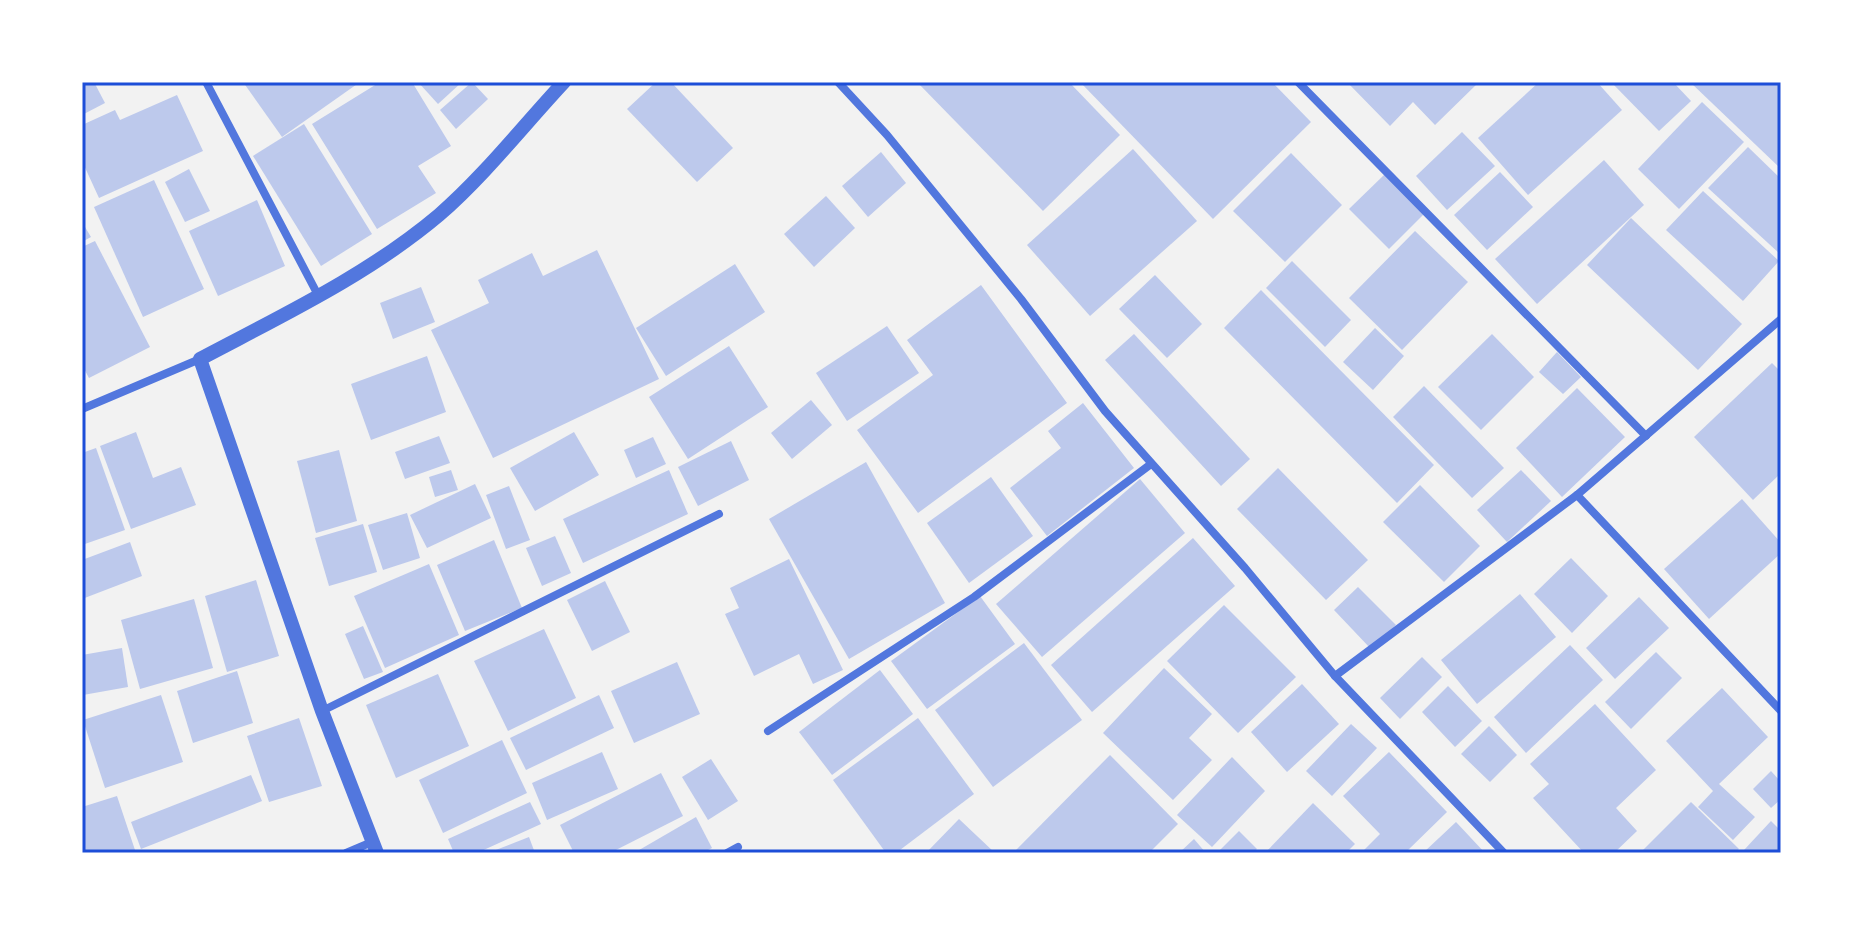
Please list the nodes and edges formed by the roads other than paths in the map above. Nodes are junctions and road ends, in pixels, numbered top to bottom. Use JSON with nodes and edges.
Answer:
{"nodes":[{"id":1,"x":206,"y":82,"type":"edge"},
{"id":2,"x":564,"y":82,"type":"edge"},
{"id":3,"x":838,"y":82,"type":"edge"},
{"id":4,"x":1298,"y":82,"type":"edge"},
{"id":5,"x":319,"y":297,"type":"junction"},
{"id":6,"x":1781,"y":319,"type":"edge"},
{"id":7,"x":200,"y":359,"type":"junction"},
{"id":8,"x":82,"y":409,"type":"edge"},
{"id":9,"x":1646,"y":436,"type":"junction"},
{"id":10,"x":1151,"y":464,"type":"junction"},
{"id":11,"x":1577,"y":495,"type":"junction"},
{"id":12,"x":719,"y":514,"type":"dead end"},
{"id":13,"x":1335,"y":676,"type":"junction"},
{"id":14,"x":322,"y":711,"type":"junction"},
{"id":15,"x":1781,"y":711,"type":"edge"},
{"id":16,"x":768,"y":731,"type":"dead end"},
{"id":17,"x":738,"y":847,"type":"dead end"},
{"id":18,"x":374,"y":848,"type":"edge"},
{"id":19,"x":346,"y":853,"type":"edge"},
{"id":20,"x":727,"y":853,"type":"edge"},
{"id":21,"x":1504,"y":853,"type":"edge"}],
"edges":[{"from":1,"to":5,"type":"street"},
{"from":2,"to":5,"type":"street"},
{"from":3,"to":10,"type":"street"},
{"from":4,"to":9,"type":"street"},
{"from":5,"to":7,"type":"street"},
{"from":6,"to":9,"type":"street"},
{"from":7,"to":8,"type":"street"},
{"from":7,"to":14,"type":"street"},
{"from":9,"to":11,"type":"street"},
{"from":10,"to":13,"type":"street"},
{"from":10,"to":16,"type":"street"},
{"from":11,"to":13,"type":"street"},
{"from":11,"to":15,"type":"street"},
{"from":12,"to":14,"type":"street"},
{"from":13,"to":21,"type":"street"},
{"from":14,"to":18,"type":"street"},
{"from":17,"to":20,"type":"street"},
{"from":18,"to":19,"type":"street"}]}
